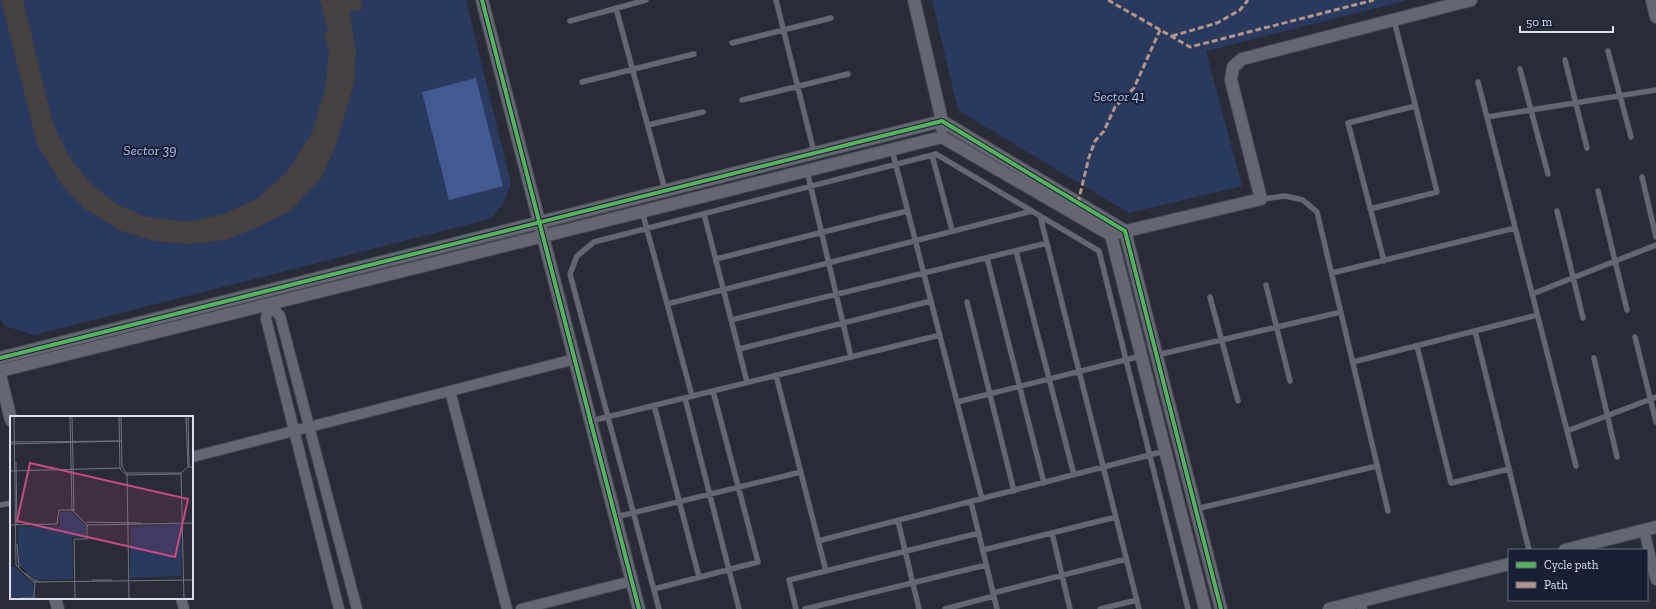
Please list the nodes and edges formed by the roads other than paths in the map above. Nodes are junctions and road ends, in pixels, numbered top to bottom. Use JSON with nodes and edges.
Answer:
{"nodes":[{"id":1,"x":482,"y":0,"type":"edge"},
{"id":2,"x":646,"y":0,"type":"edge"},
{"id":3,"x":776,"y":0,"type":"edge"},
{"id":4,"x":914,"y":0,"type":"edge"},
{"id":5,"x":1472,"y":0,"type":"edge"},
{"id":6,"x":1652,"y":0,"type":"edge"},
{"id":7,"x":616,"y":8,"type":"junction"},
{"id":8,"x":1656,"y":17,"type":"edge"},
{"id":9,"x":831,"y":18,"type":"dead end"},
{"id":10,"x":1394,"y":20,"type":"junction"},
{"id":11,"x":570,"y":21,"type":"dead end"},
{"id":12,"x":784,"y":30,"type":"junction"},
{"id":13,"x":732,"y":43,"type":"dead end"},
{"id":14,"x":1608,"y":51,"type":"dead end"},
{"id":15,"x":694,"y":54,"type":"dead end"},
{"id":16,"x":1565,"y":60,"type":"dead end"},
{"id":17,"x":1520,"y":69,"type":"dead end"},
{"id":18,"x":633,"y":70,"type":"junction"},
{"id":19,"x":848,"y":74,"type":"dead end"},
{"id":20,"x":582,"y":82,"type":"dead end"},
{"id":21,"x":1478,"y":82,"type":"dead end"},
{"id":22,"x":798,"y":86,"type":"junction"},
{"id":23,"x":1656,"y":90,"type":"edge"},
{"id":24,"x":1620,"y":96,"type":"junction"},
{"id":25,"x":742,"y":100,"type":"dead end"},
{"id":26,"x":1576,"y":103,"type":"junction"},
{"id":27,"x":1415,"y":106,"type":"junction"},
{"id":28,"x":1531,"y":110,"type":"junction"},
{"id":29,"x":703,"y":112,"type":"dead end"},
{"id":30,"x":1487,"y":118,"type":"junction"},
{"id":31,"x":942,"y":121,"type":"junction"},
{"id":32,"x":648,"y":125,"type":"junction"},
{"id":33,"x":942,"y":137,"type":"junction"},
{"id":34,"x":1631,"y":137,"type":"dead end"},
{"id":35,"x":1587,"y":148,"type":"dead end"},
{"id":36,"x":892,"y":150,"type":"junction"},
{"id":37,"x":815,"y":153,"type":"junction"},
{"id":38,"x":932,"y":155,"type":"junction"},
{"id":39,"x":895,"y":164,"type":"junction"},
{"id":40,"x":807,"y":170,"type":"junction"},
{"id":41,"x":1548,"y":174,"type":"dead end"},
{"id":42,"x":1642,"y":177,"type":"dead end"},
{"id":43,"x":810,"y":186,"type":"junction"},
{"id":44,"x":665,"y":190,"type":"junction"},
{"id":45,"x":1598,"y":191,"type":"dead end"},
{"id":46,"x":1261,"y":199,"type":"junction"},
{"id":47,"x":1370,"y":209,"type":"junction"},
{"id":48,"x":1557,"y":210,"type":"dead end"},
{"id":49,"x":642,"y":211,"type":"junction"},
{"id":50,"x":907,"y":211,"type":"junction"},
{"id":51,"x":1032,"y":211,"type":"junction"},
{"id":52,"x":704,"y":214,"type":"junction"},
{"id":53,"x":1040,"y":216,"type":"junction"},
{"id":54,"x":539,"y":221,"type":"junction"},
{"id":55,"x":647,"y":228,"type":"junction"},
{"id":56,"x":1515,"y":228,"type":"junction"},
{"id":57,"x":952,"y":230,"type":"junction"},
{"id":58,"x":1125,"y":231,"type":"junction"},
{"id":59,"x":822,"y":232,"type":"junction"},
{"id":60,"x":543,"y":235,"type":"junction"},
{"id":61,"x":1111,"y":235,"type":"junction"},
{"id":62,"x":1656,"y":237,"type":"edge"},
{"id":63,"x":915,"y":240,"type":"junction"},
{"id":64,"x":1047,"y":243,"type":"junction"},
{"id":65,"x":1656,"y":245,"type":"edge"},
{"id":66,"x":1016,"y":251,"type":"junction"},
{"id":67,"x":987,"y":258,"type":"junction"},
{"id":68,"x":716,"y":259,"type":"junction"},
{"id":69,"x":1384,"y":260,"type":"junction"},
{"id":70,"x":1615,"y":261,"type":"junction"},
{"id":71,"x":828,"y":262,"type":"junction"},
{"id":72,"x":924,"y":273,"type":"junction"},
{"id":73,"x":1332,"y":273,"type":"junction"},
{"id":74,"x":1573,"y":278,"type":"junction"},
{"id":75,"x":1266,"y":284,"type":"dead end"},
{"id":76,"x":723,"y":289,"type":"junction"},
{"id":77,"x":836,"y":294,"type":"junction"},
{"id":78,"x":1532,"y":294,"type":"junction"},
{"id":79,"x":1210,"y":297,"type":"dead end"},
{"id":80,"x":931,"y":301,"type":"junction"},
{"id":81,"x":967,"y":302,"type":"dead end"},
{"id":82,"x":269,"y":304,"type":"junction"},
{"id":83,"x":667,"y":304,"type":"junction"},
{"id":84,"x":1627,"y":310,"type":"dead end"},
{"id":85,"x":1341,"y":312,"type":"junction"},
{"id":86,"x":1537,"y":315,"type":"junction"},
{"id":87,"x":1583,"y":318,"type":"dead end"},
{"id":88,"x":731,"y":320,"type":"junction"},
{"id":89,"x":843,"y":323,"type":"junction"},
{"id":90,"x":1277,"y":327,"type":"junction"},
{"id":91,"x":1475,"y":331,"type":"junction"},
{"id":92,"x":940,"y":335,"type":"junction"},
{"id":93,"x":1635,"y":337,"type":"dead end"},
{"id":94,"x":1222,"y":340,"type":"junction"},
{"id":95,"x":1417,"y":346,"type":"junction"},
{"id":96,"x":739,"y":349,"type":"junction"},
{"id":97,"x":1157,"y":355,"type":"junction"},
{"id":98,"x":1142,"y":356,"type":"junction"},
{"id":99,"x":851,"y":357,"type":"junction"},
{"id":100,"x":0,"y":358,"type":"edge"},
{"id":101,"x":1594,"y":358,"type":"dead end"},
{"id":102,"x":575,"y":359,"type":"junction"},
{"id":103,"x":1126,"y":360,"type":"junction"},
{"id":104,"x":1353,"y":362,"type":"junction"},
{"id":105,"x":0,"y":371,"type":"edge"},
{"id":106,"x":1079,"y":372,"type":"junction"},
{"id":107,"x":0,"y":375,"type":"edge"},
{"id":108,"x":776,"y":375,"type":"junction"},
{"id":109,"x":1049,"y":379,"type":"junction"},
{"id":110,"x":1290,"y":380,"type":"dead end"},
{"id":111,"x":747,"y":382,"type":"junction"},
{"id":112,"x":1020,"y":386,"type":"junction"},
{"id":113,"x":713,"y":390,"type":"junction"},
{"id":114,"x":450,"y":391,"type":"junction"},
{"id":115,"x":990,"y":394,"type":"junction"},
{"id":116,"x":692,"y":396,"type":"junction"},
{"id":117,"x":685,"y":398,"type":"junction"},
{"id":118,"x":1653,"y":398,"type":"edge"},
{"id":119,"x":1238,"y":401,"type":"dead end"},
{"id":120,"x":957,"y":402,"type":"junction"},
{"id":121,"x":654,"y":405,"type":"junction"},
{"id":122,"x":10,"y":416,"type":"edge"},
{"id":123,"x":608,"y":416,"type":"junction"},
{"id":124,"x":1607,"y":416,"type":"junction"},
{"id":125,"x":591,"y":421,"type":"junction"},
{"id":126,"x":1656,"y":422,"type":"edge"},
{"id":127,"x":309,"y":427,"type":"junction"},
{"id":128,"x":294,"y":431,"type":"junction"},
{"id":129,"x":1567,"y":431,"type":"junction"},
{"id":130,"x":1165,"y":451,"type":"junction"},
{"id":131,"x":1150,"y":455,"type":"junction"},
{"id":132,"x":193,"y":457,"type":"edge"},
{"id":133,"x":1617,"y":457,"type":"dead end"},
{"id":134,"x":1377,"y":466,"type":"junction"},
{"id":135,"x":1576,"y":466,"type":"dead end"},
{"id":136,"x":1103,"y":467,"type":"junction"},
{"id":137,"x":1509,"y":469,"type":"junction"},
{"id":138,"x":800,"y":472,"type":"junction"},
{"id":139,"x":1074,"y":475,"type":"junction"},
{"id":140,"x":1044,"y":483,"type":"junction"},
{"id":141,"x":738,"y":487,"type":"junction"},
{"id":142,"x":1014,"y":490,"type":"junction"},
{"id":143,"x":710,"y":494,"type":"junction"},
{"id":144,"x":982,"y":499,"type":"junction"},
{"id":145,"x":680,"y":502,"type":"junction"},
{"id":146,"x":971,"y":502,"type":"junction"},
{"id":147,"x":10,"y":503,"type":"edge"},
{"id":148,"x":0,"y":505,"type":"edge"},
{"id":149,"x":1196,"y":509,"type":"junction"},
{"id":150,"x":1388,"y":511,"type":"dead end"},
{"id":151,"x":634,"y":513,"type":"junction"},
{"id":152,"x":616,"y":517,"type":"junction"},
{"id":153,"x":1116,"y":517,"type":"junction"},
{"id":154,"x":898,"y":521,"type":"junction"},
{"id":155,"x":1656,"y":527,"type":"edge"},
{"id":156,"x":1644,"y":530,"type":"junction"},
{"id":157,"x":979,"y":533,"type":"junction"},
{"id":158,"x":1052,"y":533,"type":"junction"},
{"id":159,"x":818,"y":541,"type":"junction"},
{"id":160,"x":1529,"y":549,"type":"edge"},
{"id":161,"x":1569,"y":549,"type":"edge"},
{"id":162,"x":983,"y":550,"type":"junction"},
{"id":163,"x":905,"y":551,"type":"junction"},
{"id":164,"x":1126,"y":560,"type":"junction"},
{"id":165,"x":1508,"y":564,"type":"edge"},
{"id":166,"x":986,"y":565,"type":"junction"},
{"id":167,"x":728,"y":569,"type":"junction"},
{"id":168,"x":826,"y":571,"type":"junction"},
{"id":169,"x":1062,"y":575,"type":"junction"},
{"id":170,"x":699,"y":577,"type":"junction"},
{"id":171,"x":1656,"y":580,"type":"edge"},
{"id":172,"x":632,"y":581,"type":"junction"},
{"id":173,"x":913,"y":582,"type":"junction"},
{"id":174,"x":654,"y":589,"type":"junction"},
{"id":175,"x":993,"y":594,"type":"junction"},
{"id":176,"x":55,"y":599,"type":"edge"},
{"id":177,"x":181,"y":599,"type":"edge"},
{"id":178,"x":1137,"y":600,"type":"junction"},
{"id":179,"x":1361,"y":605,"type":"edge"},
{"id":180,"x":58,"y":609,"type":"edge"},
{"id":181,"x":184,"y":609,"type":"edge"},
{"id":182,"x":339,"y":609,"type":"edge"},
{"id":183,"x":357,"y":609,"type":"edge"},
{"id":184,"x":507,"y":609,"type":"edge"},
{"id":185,"x":521,"y":609,"type":"edge"},
{"id":186,"x":639,"y":609,"type":"edge"},
{"id":187,"x":659,"y":609,"type":"edge"},
{"id":188,"x":739,"y":609,"type":"edge"},
{"id":189,"x":796,"y":609,"type":"edge"},
{"id":190,"x":805,"y":609,"type":"edge"},
{"id":191,"x":919,"y":609,"type":"edge"},
{"id":192,"x":945,"y":609,"type":"edge"},
{"id":193,"x":997,"y":609,"type":"edge"},
{"id":194,"x":1070,"y":609,"type":"edge"},
{"id":195,"x":1100,"y":609,"type":"edge"},
{"id":196,"x":1139,"y":609,"type":"edge"},
{"id":197,"x":1188,"y":609,"type":"edge"},
{"id":198,"x":1205,"y":609,"type":"edge"},
{"id":199,"x":1221,"y":609,"type":"edge"},
{"id":200,"x":1329,"y":609,"type":"edge"}],
"edges":[{"from":1,"to":54,"type":"street"},
{"from":2,"to":7,"type":"lane"},
{"from":3,"to":12,"type":"lane"},
{"from":4,"to":31,"type":"street"},
{"from":5,"to":10,"type":"street"},
{"from":6,"to":8,"type":"street"},
{"from":7,"to":11,"type":"lane"},
{"from":7,"to":18,"type":"lane"},
{"from":9,"to":12,"type":"lane"},
{"from":10,"to":27,"type":"lane"},
{"from":10,"to":46,"type":"street"},
{"from":12,"to":13,"type":"lane"},
{"from":12,"to":22,"type":"lane"},
{"from":14,"to":24,"type":"lane"},
{"from":15,"to":18,"type":"lane"},
{"from":16,"to":26,"type":"lane"},
{"from":17,"to":28,"type":"lane"},
{"from":18,"to":20,"type":"lane"},
{"from":18,"to":32,"type":"lane"},
{"from":19,"to":22,"type":"lane"},
{"from":21,"to":30,"type":"lane"},
{"from":22,"to":25,"type":"lane"},
{"from":22,"to":37,"type":"lane"},
{"from":23,"to":24,"type":"lane"},
{"from":24,"to":26,"type":"lane"},
{"from":24,"to":34,"type":"lane"},
{"from":26,"to":28,"type":"lane"},
{"from":26,"to":35,"type":"lane"},
{"from":27,"to":47,"type":"lane"},
{"from":27,"to":47,"type":"lane"},
{"from":28,"to":30,"type":"lane"},
{"from":28,"to":41,"type":"lane"},
{"from":29,"to":32,"type":"lane"},
{"from":30,"to":56,"type":"lane"},
{"from":31,"to":33,"type":"street"},
{"from":31,"to":37,"type":"street"},
{"from":31,"to":58,"type":"street"},
{"from":32,"to":44,"type":"lane"},
{"from":33,"to":36,"type":"street"},
{"from":33,"to":61,"type":"street"},
{"from":36,"to":39,"type":"lane"},
{"from":36,"to":40,"type":"street"},
{"from":37,"to":44,"type":"street"},
{"from":38,"to":39,"type":"lane"},
{"from":38,"to":51,"type":"lane"},
{"from":38,"to":57,"type":"lane"},
{"from":39,"to":43,"type":"lane"},
{"from":39,"to":50,"type":"lane"},
{"from":40,"to":43,"type":"lane"},
{"from":40,"to":49,"type":"street"},
{"from":42,"to":62,"type":"lane"},
{"from":43,"to":52,"type":"lane"},
{"from":43,"to":59,"type":"lane"},
{"from":44,"to":54,"type":"street"},
{"from":45,"to":70,"type":"lane"},
{"from":46,"to":58,"type":"street"},
{"from":46,"to":73,"type":"lane"},
{"from":47,"to":69,"type":"lane"},
{"from":48,"to":74,"type":"lane"},
{"from":49,"to":55,"type":"lane"},
{"from":49,"to":60,"type":"street"},
{"from":50,"to":59,"type":"lane"},
{"from":50,"to":63,"type":"lane"},
{"from":51,"to":53,"type":"lane"},
{"from":51,"to":57,"type":"lane"},
{"from":52,"to":55,"type":"lane"},
{"from":52,"to":68,"type":"lane"},
{"from":53,"to":64,"type":"lane"},
{"from":53,"to":103,"type":"lane"},
{"from":54,"to":60,"type":"street"},
{"from":54,"to":100,"type":"street"},
{"from":55,"to":83,"type":"lane"},
{"from":55,"to":123,"type":"lane"},
{"from":56,"to":69,"type":"lane"},
{"from":56,"to":78,"type":"lane"},
{"from":57,"to":63,"type":"lane"},
{"from":58,"to":61,"type":"street"},
{"from":58,"to":97,"type":"street"},
{"from":59,"to":68,"type":"lane"},
{"from":59,"to":71,"type":"lane"},
{"from":60,"to":82,"type":"street"},
{"from":60,"to":102,"type":"street"},
{"from":61,"to":98,"type":"street"},
{"from":63,"to":71,"type":"lane"},
{"from":63,"to":72,"type":"lane"},
{"from":64,"to":66,"type":"lane"},
{"from":64,"to":106,"type":"lane"},
{"from":65,"to":70,"type":"lane"},
{"from":66,"to":67,"type":"lane"},
{"from":66,"to":109,"type":"lane"},
{"from":67,"to":72,"type":"lane"},
{"from":67,"to":112,"type":"lane"},
{"from":68,"to":76,"type":"lane"},
{"from":69,"to":73,"type":"lane"},
{"from":70,"to":74,"type":"lane"},
{"from":70,"to":84,"type":"lane"},
{"from":71,"to":76,"type":"lane"},
{"from":71,"to":77,"type":"lane"},
{"from":72,"to":77,"type":"lane"},
{"from":72,"to":80,"type":"lane"},
{"from":73,"to":85,"type":"lane"},
{"from":74,"to":78,"type":"lane"},
{"from":74,"to":87,"type":"lane"},
{"from":75,"to":90,"type":"lane"},
{"from":76,"to":83,"type":"lane"},
{"from":76,"to":88,"type":"lane"},
{"from":77,"to":88,"type":"lane"},
{"from":77,"to":89,"type":"lane"},
{"from":78,"to":86,"type":"lane"},
{"from":79,"to":94,"type":"lane"},
{"from":80,"to":89,"type":"lane"},
{"from":80,"to":92,"type":"lane"},
{"from":81,"to":115,"type":"lane"},
{"from":82,"to":105,"type":"street"},
{"from":82,"to":127,"type":"street"},
{"from":82,"to":128,"type":"street"},
{"from":83,"to":116,"type":"lane"},
{"from":85,"to":90,"type":"lane"},
{"from":85,"to":104,"type":"lane"},
{"from":86,"to":91,"type":"lane"},
{"from":86,"to":129,"type":"lane"},
{"from":88,"to":96,"type":"lane"},
{"from":89,"to":96,"type":"lane"},
{"from":89,"to":99,"type":"lane"},
{"from":90,"to":94,"type":"lane"},
{"from":90,"to":110,"type":"lane"},
{"from":91,"to":95,"type":"lane"},
{"from":91,"to":137,"type":"lane"},
{"from":92,"to":99,"type":"lane"},
{"from":92,"to":120,"type":"lane"},
{"from":93,"to":118,"type":"lane"},
{"from":94,"to":97,"type":"lane"},
{"from":94,"to":119,"type":"lane"},
{"from":95,"to":104,"type":"lane"},
{"from":95,"to":137,"type":"lane"},
{"from":96,"to":111,"type":"lane"},
{"from":97,"to":149,"type":"street"},
{"from":98,"to":103,"type":"lane"},
{"from":98,"to":130,"type":"street"},
{"from":99,"to":108,"type":"lane"},
{"from":101,"to":124,"type":"lane"},
{"from":102,"to":114,"type":"street"},
{"from":102,"to":125,"type":"street"},
{"from":103,"to":106,"type":"lane"},
{"from":103,"to":131,"type":"lane"},
{"from":104,"to":134,"type":"lane"},
{"from":106,"to":109,"type":"lane"},
{"from":106,"to":136,"type":"lane"},
{"from":107,"to":122,"type":"street"},
{"from":108,"to":111,"type":"lane"},
{"from":108,"to":138,"type":"lane"},
{"from":109,"to":112,"type":"lane"},
{"from":109,"to":139,"type":"lane"},
{"from":111,"to":113,"type":"lane"},
{"from":112,"to":115,"type":"lane"},
{"from":112,"to":140,"type":"lane"},
{"from":113,"to":116,"type":"lane"},
{"from":113,"to":141,"type":"lane"},
{"from":114,"to":127,"type":"street"},
{"from":114,"to":184,"type":"street"},
{"from":115,"to":120,"type":"lane"},
{"from":115,"to":142,"type":"lane"},
{"from":116,"to":117,"type":"lane"},
{"from":117,"to":121,"type":"lane"},
{"from":117,"to":143,"type":"lane"},
{"from":118,"to":124,"type":"lane"},
{"from":118,"to":126,"type":"lane"},
{"from":120,"to":144,"type":"lane"},
{"from":121,"to":123,"type":"lane"},
{"from":121,"to":145,"type":"lane"},
{"from":123,"to":125,"type":"lane"},
{"from":123,"to":151,"type":"lane"},
{"from":124,"to":129,"type":"lane"},
{"from":124,"to":133,"type":"lane"},
{"from":125,"to":152,"type":"street"},
{"from":127,"to":128,"type":"street"},
{"from":127,"to":183,"type":"street"},
{"from":128,"to":132,"type":"street"},
{"from":128,"to":182,"type":"street"},
{"from":129,"to":135,"type":"lane"},
{"from":130,"to":131,"type":"lane"},
{"from":130,"to":198,"type":"street"},
{"from":131,"to":136,"type":"lane"},
{"from":131,"to":197,"type":"lane"},
{"from":134,"to":149,"type":"lane"},
{"from":134,"to":150,"type":"lane"},
{"from":136,"to":139,"type":"lane"},
{"from":136,"to":153,"type":"lane"},
{"from":137,"to":160,"type":"lane"},
{"from":138,"to":141,"type":"lane"},
{"from":138,"to":159,"type":"lane"},
{"from":139,"to":140,"type":"lane"},
{"from":140,"to":142,"type":"lane"},
{"from":141,"to":143,"type":"lane"},
{"from":141,"to":167,"type":"lane"},
{"from":142,"to":144,"type":"lane"},
{"from":143,"to":145,"type":"lane"},
{"from":143,"to":167,"type":"lane"},
{"from":144,"to":146,"type":"lane"},
{"from":145,"to":151,"type":"lane"},
{"from":145,"to":170,"type":"lane"},
{"from":146,"to":154,"type":"lane"},
{"from":146,"to":157,"type":"lane"},
{"from":147,"to":148,"type":"lane"},
{"from":149,"to":199,"type":"street"},
{"from":151,"to":152,"type":"lane"},
{"from":151,"to":174,"type":"lane"},
{"from":152,"to":172,"type":"street"},
{"from":153,"to":158,"type":"lane"},
{"from":153,"to":164,"type":"lane"},
{"from":154,"to":159,"type":"lane"},
{"from":154,"to":163,"type":"lane"},
{"from":155,"to":156,"type":"street"},
{"from":156,"to":161,"type":"street"},
{"from":156,"to":171,"type":"street"},
{"from":157,"to":162,"type":"lane"},
{"from":157,"to":163,"type":"lane"},
{"from":158,"to":162,"type":"lane"},
{"from":158,"to":169,"type":"lane"},
{"from":159,"to":168,"type":"lane"},
{"from":162,"to":166,"type":"lane"},
{"from":163,"to":168,"type":"lane"},
{"from":163,"to":173,"type":"lane"},
{"from":164,"to":169,"type":"lane"},
{"from":164,"to":178,"type":"lane"},
{"from":165,"to":179,"type":"street"},
{"from":166,"to":173,"type":"lane"},
{"from":166,"to":175,"type":"lane"},
{"from":167,"to":170,"type":"lane"},
{"from":167,"to":188,"type":"lane"},
{"from":168,"to":189,"type":"lane"},
{"from":169,"to":175,"type":"lane"},
{"from":169,"to":194,"type":"lane"},
{"from":170,"to":174,"type":"lane"},
{"from":172,"to":185,"type":"street"},
{"from":172,"to":186,"type":"street"},
{"from":173,"to":190,"type":"lane"},
{"from":173,"to":191,"type":"lane"},
{"from":174,"to":187,"type":"lane"},
{"from":175,"to":192,"type":"lane"},
{"from":175,"to":193,"type":"lane"},
{"from":176,"to":180,"type":"street"},
{"from":177,"to":181,"type":"street"},
{"from":178,"to":195,"type":"lane"},
{"from":178,"to":196,"type":"lane"},
{"from":179,"to":200,"type":"street"}]}
